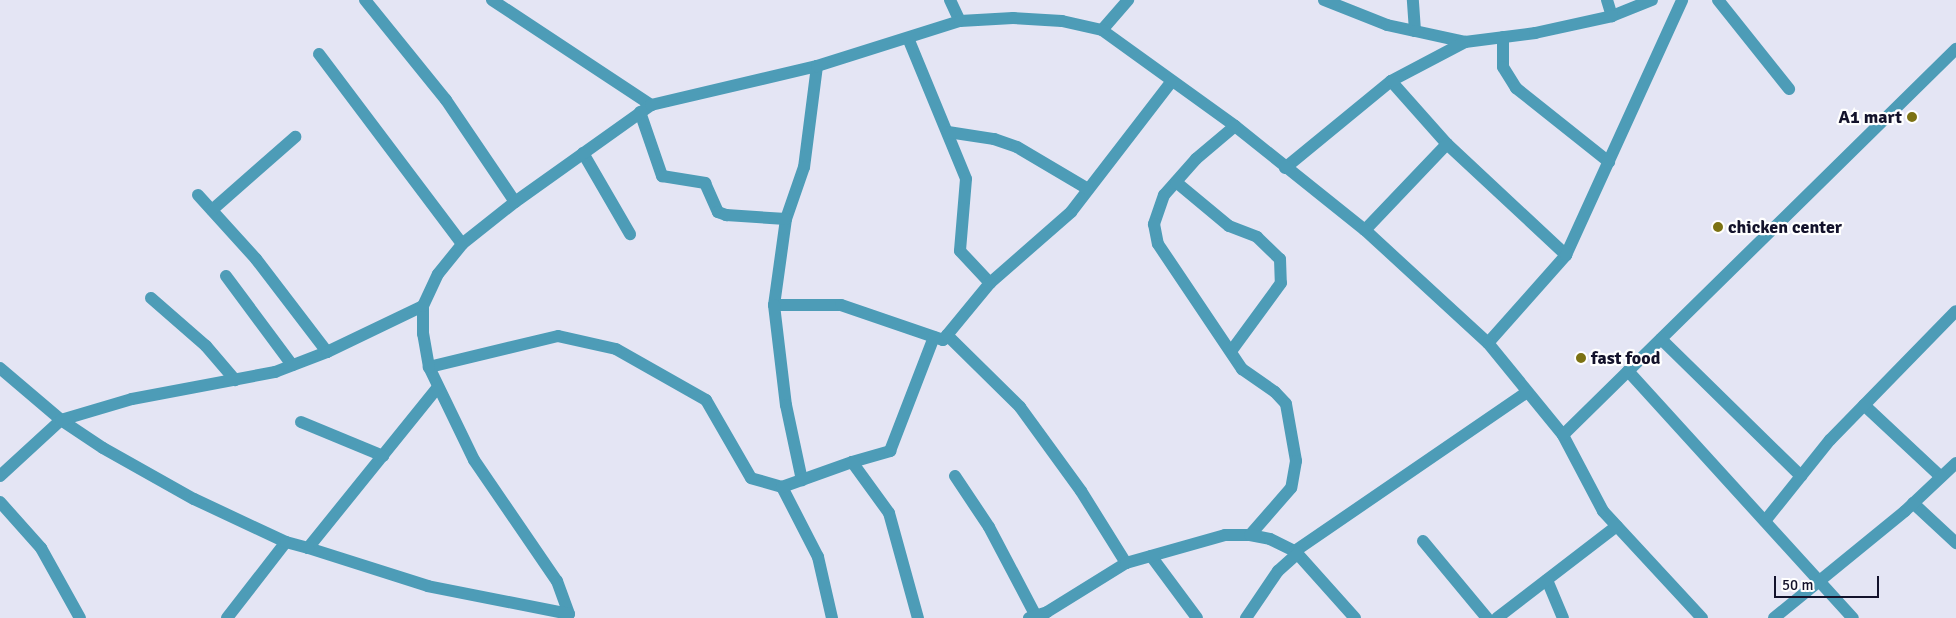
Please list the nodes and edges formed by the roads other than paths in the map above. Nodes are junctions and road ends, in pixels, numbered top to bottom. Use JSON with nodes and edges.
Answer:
{"nodes":[{"id":1,"x":365,"y":0,"type":"edge"},
{"id":2,"x":492,"y":0,"type":"edge"},
{"id":3,"x":950,"y":0,"type":"edge"},
{"id":4,"x":1128,"y":0,"type":"edge"},
{"id":5,"x":1324,"y":0,"type":"edge"},
{"id":6,"x":1413,"y":0,"type":"edge"},
{"id":7,"x":1607,"y":0,"type":"edge"},
{"id":8,"x":1652,"y":0,"type":"edge"},
{"id":9,"x":1682,"y":0,"type":"edge"},
{"id":10,"x":1718,"y":0,"type":"edge"},
{"id":11,"x":1612,"y":16,"type":"junction"},
{"id":12,"x":960,"y":21,"type":"junction"},
{"id":13,"x":1102,"y":30,"type":"junction"},
{"id":14,"x":1415,"y":31,"type":"junction"},
{"id":15,"x":1503,"y":37,"type":"junction"},
{"id":16,"x":908,"y":38,"type":"junction"},
{"id":17,"x":1465,"y":42,"type":"junction"},
{"id":18,"x":1956,"y":49,"type":"edge"},
{"id":19,"x":319,"y":54,"type":"dead end"},
{"id":20,"x":817,"y":66,"type":"junction"},
{"id":21,"x":1391,"y":81,"type":"junction"},
{"id":22,"x":1171,"y":82,"type":"junction"},
{"id":23,"x":1789,"y":89,"type":"dead end"},
{"id":24,"x":645,"y":109,"type":"junction"},
{"id":25,"x":1235,"y":126,"type":"junction"},
{"id":26,"x":948,"y":132,"type":"junction"},
{"id":27,"x":295,"y":137,"type":"dead end"},
{"id":28,"x":1447,"y":144,"type":"junction"},
{"id":29,"x":583,"y":153,"type":"junction"},
{"id":30,"x":1609,"y":162,"type":"junction"},
{"id":31,"x":1285,"y":168,"type":"junction"},
{"id":32,"x":1176,"y":182,"type":"junction"},
{"id":33,"x":1088,"y":189,"type":"junction"},
{"id":34,"x":198,"y":194,"type":"dead end"},
{"id":35,"x":515,"y":202,"type":"junction"},
{"id":36,"x":212,"y":210,"type":"junction"},
{"id":37,"x":786,"y":219,"type":"junction"},
{"id":38,"x":1365,"y":230,"type":"junction"},
{"id":39,"x":630,"y":234,"type":"dead end"},
{"id":40,"x":462,"y":244,"type":"junction"},
{"id":41,"x":1566,"y":255,"type":"junction"},
{"id":42,"x":226,"y":276,"type":"dead end"},
{"id":43,"x":990,"y":283,"type":"junction"},
{"id":44,"x":151,"y":298,"type":"dead end"},
{"id":45,"x":774,"y":305,"type":"junction"},
{"id":46,"x":423,"y":306,"type":"junction"},
{"id":47,"x":1956,"y":311,"type":"edge"},
{"id":48,"x":947,"y":335,"type":"junction"},
{"id":49,"x":934,"y":338,"type":"junction"},
{"id":50,"x":1661,"y":339,"type":"junction"},
{"id":51,"x":1488,"y":343,"type":"junction"},
{"id":52,"x":1232,"y":350,"type":"junction"},
{"id":53,"x":327,"y":352,"type":"junction"},
{"id":54,"x":292,"y":365,"type":"junction"},
{"id":55,"x":429,"y":367,"type":"junction"},
{"id":56,"x":0,"y":368,"type":"edge"},
{"id":57,"x":1628,"y":371,"type":"junction"},
{"id":58,"x":235,"y":380,"type":"junction"},
{"id":59,"x":437,"y":388,"type":"junction"},
{"id":60,"x":1528,"y":392,"type":"junction"},
{"id":61,"x":1864,"y":405,"type":"junction"},
{"id":62,"x":61,"y":420,"type":"junction"},
{"id":63,"x":301,"y":422,"type":"dead end"},
{"id":64,"x":1563,"y":435,"type":"junction"},
{"id":65,"x":382,"y":456,"type":"junction"},
{"id":66,"x":852,"y":462,"type":"junction"},
{"id":67,"x":1956,"y":462,"type":"edge"},
{"id":68,"x":0,"y":476,"type":"edge"},
{"id":69,"x":955,"y":476,"type":"dead end"},
{"id":70,"x":1801,"y":476,"type":"junction"},
{"id":71,"x":1941,"y":477,"type":"junction"},
{"id":72,"x":802,"y":480,"type":"junction"},
{"id":73,"x":782,"y":487,"type":"junction"},
{"id":74,"x":0,"y":502,"type":"edge"},
{"id":75,"x":1913,"y":503,"type":"junction"},
{"id":76,"x":1765,"y":521,"type":"junction"},
{"id":77,"x":1617,"y":526,"type":"junction"},
{"id":78,"x":1250,"y":535,"type":"junction"},
{"id":79,"x":1423,"y":540,"type":"dead end"},
{"id":80,"x":286,"y":542,"type":"junction"},
{"id":81,"x":1956,"y":543,"type":"edge"},
{"id":82,"x":308,"y":548,"type":"junction"},
{"id":83,"x":1296,"y":552,"type":"junction"},
{"id":84,"x":1151,"y":556,"type":"junction"},
{"id":85,"x":1126,"y":563,"type":"junction"},
{"id":86,"x":1547,"y":580,"type":"junction"},
{"id":87,"x":1821,"y":582,"type":"junction"},
{"id":88,"x":572,"y":616,"type":"edge"},
{"id":89,"x":1042,"y":616,"type":"edge"},
{"id":90,"x":80,"y":618,"type":"edge"},
{"id":91,"x":227,"y":618,"type":"edge"},
{"id":92,"x":832,"y":618,"type":"edge"},
{"id":93,"x":918,"y":618,"type":"edge"},
{"id":94,"x":1197,"y":618,"type":"edge"},
{"id":95,"x":1246,"y":618,"type":"edge"},
{"id":96,"x":1355,"y":618,"type":"edge"},
{"id":97,"x":1487,"y":618,"type":"edge"},
{"id":98,"x":1497,"y":618,"type":"edge"},
{"id":99,"x":1564,"y":618,"type":"edge"},
{"id":100,"x":1702,"y":618,"type":"edge"},
{"id":101,"x":1774,"y":618,"type":"edge"},
{"id":102,"x":1854,"y":618,"type":"edge"}],
"edges":[{"from":1,"to":35,"type":"street"},
{"from":2,"to":24,"type":"street"},
{"from":3,"to":12,"type":"street"},
{"from":4,"to":13,"type":"street"},
{"from":5,"to":14,"type":"street"},
{"from":6,"to":14,"type":"street"},
{"from":7,"to":11,"type":"street"},
{"from":8,"to":11,"type":"street"},
{"from":9,"to":30,"type":"street"},
{"from":10,"to":23,"type":"street"},
{"from":11,"to":15,"type":"street"},
{"from":12,"to":13,"type":"street"},
{"from":12,"to":16,"type":"street"},
{"from":13,"to":22,"type":"street"},
{"from":14,"to":17,"type":"street"},
{"from":15,"to":17,"type":"street"},
{"from":15,"to":30,"type":"street"},
{"from":16,"to":20,"type":"street"},
{"from":16,"to":26,"type":"street"},
{"from":17,"to":21,"type":"street"},
{"from":18,"to":50,"type":"street"},
{"from":19,"to":40,"type":"street"},
{"from":20,"to":24,"type":"street"},
{"from":20,"to":37,"type":"street"},
{"from":21,"to":28,"type":"street"},
{"from":21,"to":31,"type":"street"},
{"from":22,"to":25,"type":"street"},
{"from":22,"to":33,"type":"street"},
{"from":24,"to":29,"type":"street"},
{"from":24,"to":37,"type":"street"},
{"from":25,"to":31,"type":"street"},
{"from":25,"to":32,"type":"street"},
{"from":26,"to":33,"type":"street"},
{"from":26,"to":43,"type":"street"},
{"from":27,"to":36,"type":"street"},
{"from":28,"to":38,"type":"street"},
{"from":28,"to":41,"type":"street"},
{"from":29,"to":35,"type":"street"},
{"from":29,"to":39,"type":"street"},
{"from":30,"to":41,"type":"street"},
{"from":31,"to":38,"type":"street"},
{"from":32,"to":52,"type":"street"},
{"from":32,"to":52,"type":"street"},
{"from":33,"to":43,"type":"street"},
{"from":34,"to":36,"type":"street"},
{"from":35,"to":40,"type":"street"},
{"from":36,"to":53,"type":"street"},
{"from":37,"to":45,"type":"street"},
{"from":38,"to":51,"type":"street"},
{"from":40,"to":46,"type":"street"},
{"from":41,"to":51,"type":"street"},
{"from":42,"to":54,"type":"street"},
{"from":43,"to":48,"type":"street"},
{"from":44,"to":58,"type":"street"},
{"from":45,"to":49,"type":"street"},
{"from":45,"to":72,"type":"street"},
{"from":46,"to":53,"type":"street"},
{"from":46,"to":55,"type":"street"},
{"from":47,"to":61,"type":"street"},
{"from":48,"to":49,"type":"street"},
{"from":48,"to":85,"type":"street"},
{"from":49,"to":66,"type":"street"},
{"from":50,"to":57,"type":"street"},
{"from":50,"to":70,"type":"street"},
{"from":51,"to":60,"type":"street"},
{"from":52,"to":78,"type":"street"},
{"from":53,"to":54,"type":"street"},
{"from":54,"to":58,"type":"street"},
{"from":55,"to":59,"type":"street"},
{"from":55,"to":73,"type":"street"},
{"from":56,"to":62,"type":"street"},
{"from":57,"to":64,"type":"street"},
{"from":57,"to":76,"type":"street"},
{"from":58,"to":62,"type":"street"},
{"from":59,"to":65,"type":"street"},
{"from":59,"to":88,"type":"street"},
{"from":60,"to":64,"type":"street"},
{"from":60,"to":83,"type":"street"},
{"from":61,"to":70,"type":"street"},
{"from":61,"to":71,"type":"street"},
{"from":62,"to":68,"type":"street"},
{"from":62,"to":80,"type":"street"},
{"from":63,"to":65,"type":"street"},
{"from":64,"to":77,"type":"street"},
{"from":65,"to":82,"type":"street"},
{"from":66,"to":72,"type":"street"},
{"from":66,"to":93,"type":"street"},
{"from":67,"to":71,"type":"street"},
{"from":69,"to":89,"type":"street"},
{"from":70,"to":76,"type":"street"},
{"from":71,"to":75,"type":"street"},
{"from":72,"to":73,"type":"street"},
{"from":73,"to":92,"type":"street"},
{"from":74,"to":90,"type":"street"},
{"from":75,"to":81,"type":"street"},
{"from":75,"to":87,"type":"street"},
{"from":76,"to":87,"type":"street"},
{"from":77,"to":86,"type":"street"},
{"from":77,"to":100,"type":"street"},
{"from":78,"to":83,"type":"street"},
{"from":78,"to":84,"type":"street"},
{"from":79,"to":97,"type":"street"},
{"from":80,"to":82,"type":"street"},
{"from":80,"to":91,"type":"street"},
{"from":82,"to":88,"type":"street"},
{"from":83,"to":95,"type":"street"},
{"from":83,"to":96,"type":"street"},
{"from":84,"to":85,"type":"street"},
{"from":84,"to":94,"type":"street"},
{"from":85,"to":89,"type":"street"},
{"from":86,"to":98,"type":"street"},
{"from":86,"to":99,"type":"street"},
{"from":87,"to":101,"type":"street"},
{"from":87,"to":102,"type":"street"}]}
